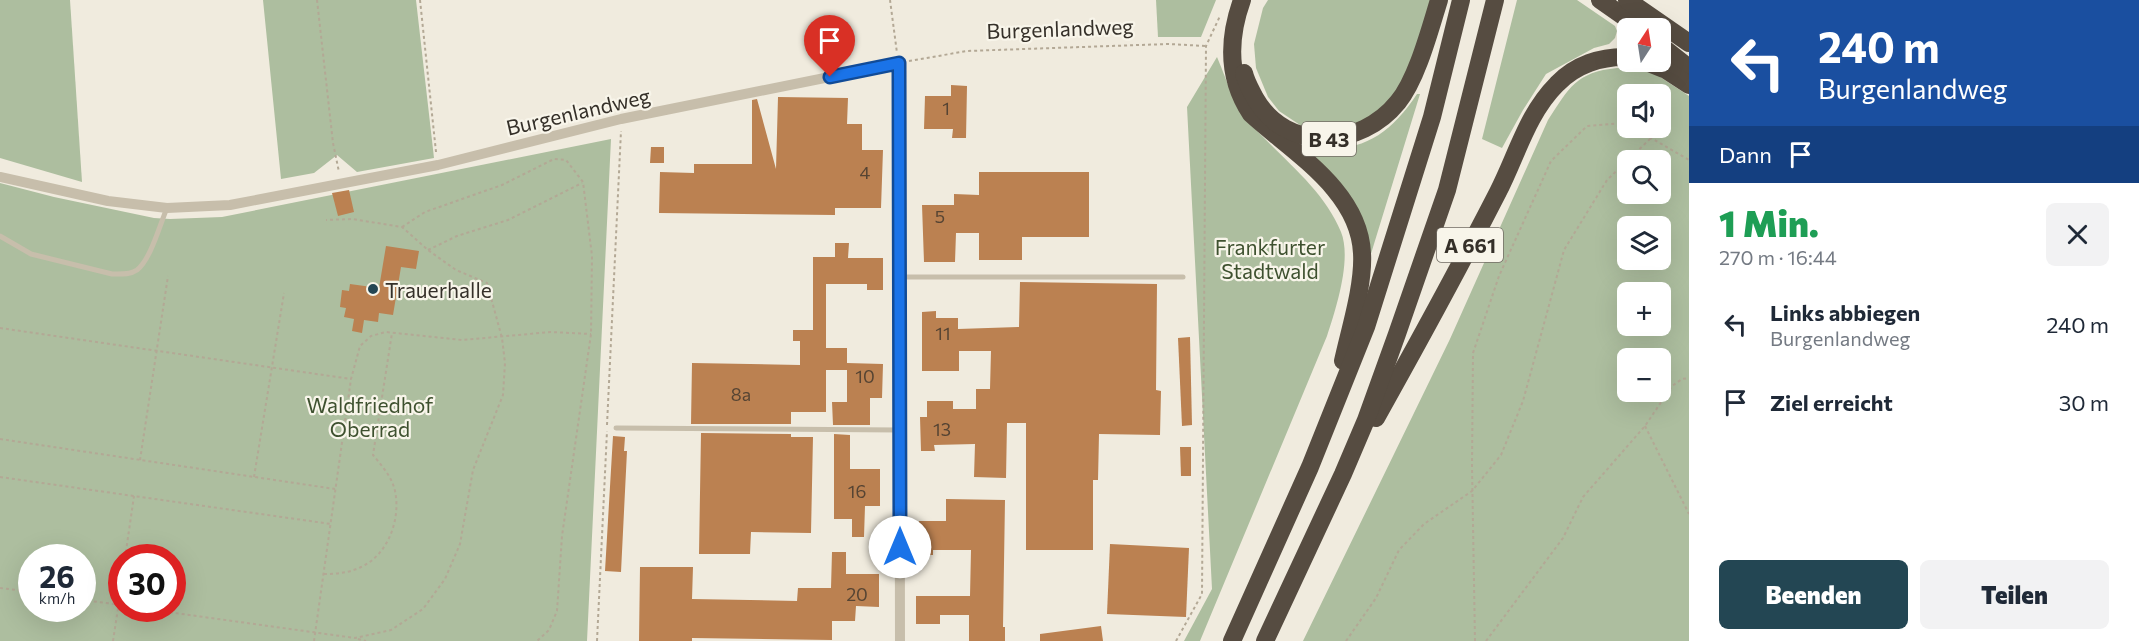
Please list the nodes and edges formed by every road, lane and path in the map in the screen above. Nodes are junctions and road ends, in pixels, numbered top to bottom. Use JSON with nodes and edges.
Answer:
{"nodes":[{"id":1,"x":317,"y":0,"type":"edge"},
{"id":2,"x":420,"y":0,"type":"edge"},
{"id":3,"x":890,"y":0,"type":"edge"},
{"id":4,"x":1242,"y":0,"type":"edge"},
{"id":5,"x":1252,"y":0,"type":"edge"},
{"id":6,"x":1439,"y":0,"type":"edge"},
{"id":7,"x":1461,"y":0,"type":"edge"},
{"id":8,"x":1496,"y":0,"type":"edge"},
{"id":9,"x":1600,"y":0,"type":"edge"},
{"id":10,"x":1627,"y":0,"type":"edge"},
{"id":11,"x":1223,"y":9,"type":"dead end"},
{"id":12,"x":1626,"y":18,"type":"edge"},
{"id":13,"x":1689,"y":43,"type":"edge"},
{"id":14,"x":1206,"y":46,"type":"junction"},
{"id":15,"x":1671,"y":54,"type":"edge"},
{"id":16,"x":1617,"y":57,"type":"edge"},
{"id":17,"x":899,"y":63,"type":"junction"},
{"id":18,"x":1689,"y":68,"type":"edge"},
{"id":19,"x":1669,"y":72,"type":"edge"},
{"id":20,"x":1689,"y":85,"type":"edge"},
{"id":21,"x":621,"y":119,"type":"junction"},
{"id":22,"x":1617,"y":125,"type":"edge"},
{"id":23,"x":1651,"y":138,"type":"joint"},
{"id":24,"x":1689,"y":160,"type":"edge"},
{"id":25,"x":438,"y":165,"type":"junction"},
{"id":26,"x":0,"y":177,"type":"edge"},
{"id":27,"x":583,"y":182,"type":"junction"},
{"id":28,"x":341,"y":184,"type":"junction"},
{"id":29,"x":167,"y":208,"type":"junction"},
{"id":30,"x":326,"y":220,"type":"dead end"},
{"id":31,"x":402,"y":226,"type":"junction"},
{"id":32,"x":0,"y":236,"type":"edge"},
{"id":33,"x":428,"y":250,"type":"junction"},
{"id":34,"x":168,"y":276,"type":"dead end"},
{"id":35,"x":899,"y":277,"type":"junction"},
{"id":36,"x":1183,"y":278,"type":"dead end"},
{"id":37,"x":284,"y":293,"type":"dead end"},
{"id":38,"x":0,"y":328,"type":"edge"},
{"id":39,"x":392,"y":333,"type":"junction"},
{"id":40,"x":591,"y":334,"type":"junction"},
{"id":41,"x":502,"y":338,"type":"junction"},
{"id":42,"x":156,"y":351,"type":"junction"},
{"id":43,"x":273,"y":367,"type":"junction"},
{"id":44,"x":1689,"y":378,"type":"edge"},
{"id":45,"x":351,"y":379,"type":"junction"},
{"id":46,"x":1334,"y":409,"type":"junction"},
{"id":47,"x":1645,"y":426,"type":"junction"},
{"id":48,"x":616,"y":428,"type":"dead end"},
{"id":49,"x":899,"y":430,"type":"junction"},
{"id":50,"x":0,"y":439,"type":"edge"},
{"id":51,"x":140,"y":460,"type":"junction"},
{"id":52,"x":1343,"y":474,"type":"junction"},
{"id":53,"x":0,"y":477,"type":"edge"},
{"id":54,"x":254,"y":477,"type":"junction"},
{"id":55,"x":335,"y":489,"type":"junction"},
{"id":56,"x":1472,"y":491,"type":"junction"},
{"id":57,"x":134,"y":496,"type":"junction"},
{"id":58,"x":1689,"y":514,"type":"edge"},
{"id":59,"x":331,"y":524,"type":"junction"},
{"id":60,"x":127,"y":544,"type":"edge"},
{"id":61,"x":324,"y":574,"type":"junction"},
{"id":62,"x":0,"y":588,"type":"edge"},
{"id":63,"x":18,"y":590,"type":"edge"},
{"id":64,"x":186,"y":615,"type":"edge"},
{"id":65,"x":117,"y":622,"type":"edge"},
{"id":66,"x":315,"y":634,"type":"junction"},
{"id":67,"x":356,"y":638,"type":"junction"},
{"id":68,"x":113,"y":641,"type":"edge"},
{"id":69,"x":314,"y":641,"type":"edge"},
{"id":70,"x":366,"y":641,"type":"edge"},
{"id":71,"x":537,"y":641,"type":"edge"},
{"id":72,"x":597,"y":641,"type":"edge"},
{"id":73,"x":900,"y":641,"type":"edge"},
{"id":74,"x":1176,"y":641,"type":"edge"},
{"id":75,"x":1232,"y":641,"type":"edge"},
{"id":76,"x":1265,"y":641,"type":"edge"},
{"id":77,"x":1346,"y":641,"type":"edge"},
{"id":78,"x":1475,"y":641,"type":"edge"},
{"id":79,"x":1486,"y":641,"type":"edge"}],
"edges":[{"from":1,"to":28,"type":"path"},
{"from":2,"to":25,"type":"path"},
{"from":3,"to":17,"type":"path"},
{"from":4,"to":46,"type":"highway"},
{"from":5,"to":6,"type":"highway","number":"B 43"},
{"from":7,"to":46,"type":"highway"},
{"from":8,"to":52,"type":"highway","number":"A 661"},
{"from":9,"to":12,"type":"highway"},
{"from":10,"to":13,"type":"highway"},
{"from":11,"to":14,"type":"path"},
{"from":14,"to":17,"type":"path","name":"Burgenlandweg"},
{"from":14,"to":74,"type":"path"},
{"from":15,"to":18,"type":"highway"},
{"from":16,"to":52,"type":"highway","number":"A 661"},
{"from":17,"to":21,"type":"street","name":"Burgenlandweg"},
{"from":17,"to":35,"type":"street"},
{"from":19,"to":20,"type":"highway"},
{"from":21,"to":25,"type":"street","name":"Burgenlandweg"},
{"from":21,"to":72,"type":"path"},
{"from":22,"to":56,"type":"path"},
{"from":23,"to":24,"type":"path"},
{"from":23,"to":56,"type":"path"},
{"from":25,"to":28,"type":"street","name":"Burgenlandweg"},
{"from":26,"to":29,"type":"street","name":"Burgenlandweg"},
{"from":27,"to":31,"type":"path"},
{"from":27,"to":33,"type":"path"},
{"from":27,"to":40,"type":"path"},
{"from":28,"to":29,"type":"street","name":"Burgenlandweg"},
{"from":29,"to":32,"type":"lane"},
{"from":30,"to":31,"type":"path"},
{"from":31,"to":33,"type":"path"},
{"from":33,"to":41,"type":"path"},
{"from":34,"to":42,"type":"path"},
{"from":35,"to":36,"type":"lane"},
{"from":35,"to":49,"type":"street"},
{"from":37,"to":43,"type":"path"},
{"from":38,"to":42,"type":"path"},
{"from":39,"to":41,"type":"path"},
{"from":39,"to":45,"type":"path"},
{"from":39,"to":61,"type":"path"},
{"from":40,"to":41,"type":"path"},
{"from":40,"to":71,"type":"path"},
{"from":41,"to":67,"type":"path"},
{"from":42,"to":43,"type":"path"},
{"from":42,"to":51,"type":"path"},
{"from":43,"to":45,"type":"path"},
{"from":43,"to":54,"type":"path"},
{"from":44,"to":47,"type":"path"},
{"from":45,"to":55,"type":"path"},
{"from":46,"to":75,"type":"highway"},
{"from":47,"to":58,"type":"path"},
{"from":47,"to":79,"type":"path"},
{"from":48,"to":49,"type":"lane"},
{"from":49,"to":73,"type":"street"},
{"from":50,"to":51,"type":"path"},
{"from":51,"to":54,"type":"path"},
{"from":52,"to":76,"type":"highway","number":"A 661"},
{"from":53,"to":57,"type":"path"},
{"from":54,"to":55,"type":"path"},
{"from":55,"to":59,"type":"path"},
{"from":56,"to":77,"type":"path"},
{"from":56,"to":78,"type":"path"},
{"from":57,"to":59,"type":"path"},
{"from":57,"to":60,"type":"path"},
{"from":59,"to":61,"type":"path"},
{"from":61,"to":66,"type":"path"},
{"from":62,"to":63,"type":"path"},
{"from":64,"to":66,"type":"path"},
{"from":65,"to":68,"type":"path"},
{"from":66,"to":67,"type":"path"},
{"from":66,"to":69,"type":"path"},
{"from":67,"to":70,"type":"path"}]}
